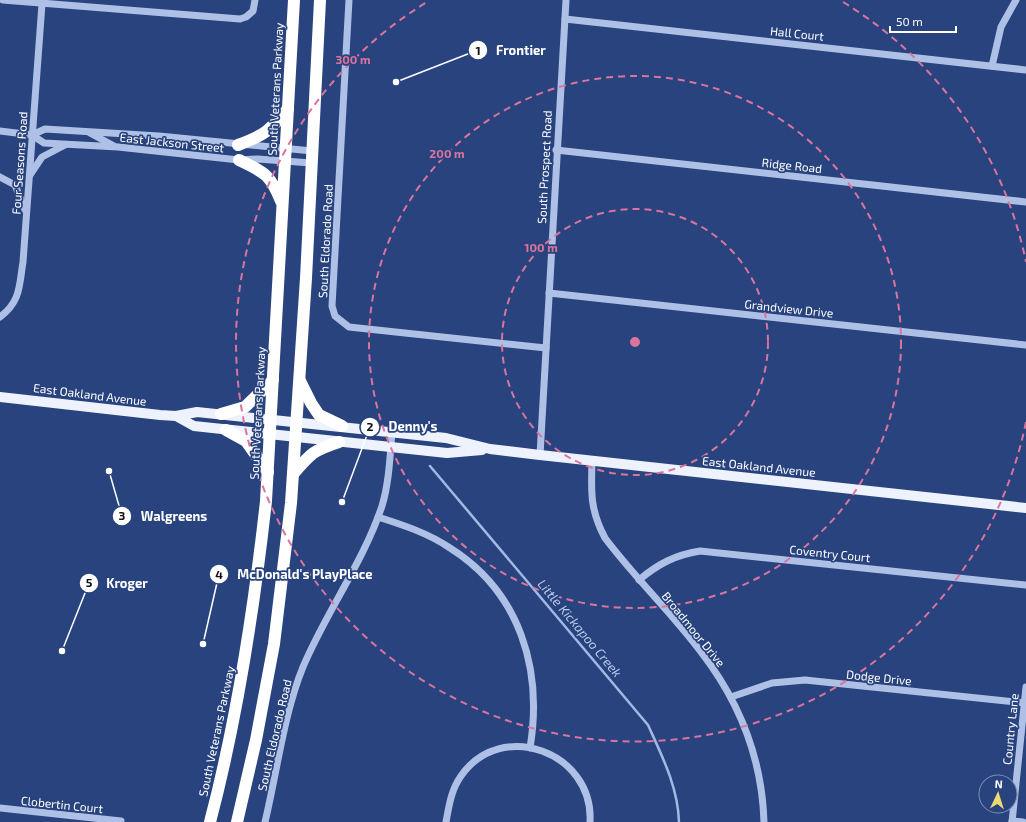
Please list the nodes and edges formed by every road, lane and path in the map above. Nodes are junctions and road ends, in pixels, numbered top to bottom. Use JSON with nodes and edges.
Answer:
{"nodes":[{"id":1,"x":3,"y":0,"type":"edge"},
{"id":2,"x":254,"y":0,"type":"edge"},
{"id":3,"x":294,"y":0,"type":"edge"},
{"id":4,"x":320,"y":0,"type":"edge"},
{"id":5,"x":349,"y":0,"type":"edge"},
{"id":6,"x":566,"y":0,"type":"edge"},
{"id":7,"x":1016,"y":0,"type":"edge"},
{"id":8,"x":42,"y":4,"type":"junction"},
{"id":9,"x":565,"y":19,"type":"junction"},
{"id":10,"x":992,"y":66,"type":"junction"},
{"id":11,"x":1026,"y":70,"type":"edge"},
{"id":12,"x":288,"y":109,"type":"junction"},
{"id":13,"x":0,"y":131,"type":"edge"},
{"id":14,"x":88,"y":132,"type":"junction"},
{"id":15,"x":32,"y":135,"type":"junction"},
{"id":16,"x":67,"y":144,"type":"junction"},
{"id":17,"x":238,"y":145,"type":"junction"},
{"id":18,"x":118,"y":148,"type":"junction"},
{"id":19,"x":556,"y":150,"type":"junction"},
{"id":20,"x":312,"y":151,"type":"junction"},
{"id":21,"x":285,"y":155,"type":"junction"},
{"id":22,"x":239,"y":160,"type":"junction"},
{"id":23,"x":311,"y":163,"type":"junction"},
{"id":24,"x":30,"y":175,"type":"junction"},
{"id":25,"x":0,"y":177,"type":"edge"},
{"id":26,"x":1026,"y":202,"type":"edge"},
{"id":27,"x":282,"y":205,"type":"junction"},
{"id":28,"x":27,"y":214,"type":"junction"},
{"id":29,"x":549,"y":293,"type":"junction"},
{"id":30,"x":1,"y":315,"type":"edge"},
{"id":31,"x":1026,"y":345,"type":"edge"},
{"id":32,"x":546,"y":348,"type":"junction"},
{"id":33,"x":273,"y":380,"type":"junction"},
{"id":34,"x":300,"y":381,"type":"junction"},
{"id":35,"x":0,"y":397,"type":"edge"},
{"id":36,"x":221,"y":414,"type":"junction"},
{"id":37,"x":176,"y":416,"type":"junction"},
{"id":38,"x":271,"y":419,"type":"junction"},
{"id":39,"x":296,"y":422,"type":"junction"},
{"id":40,"x":342,"y":426,"type":"junction"},
{"id":41,"x":226,"y":430,"type":"junction"},
{"id":42,"x":392,"y":432,"type":"junction"},
{"id":43,"x":270,"y":434,"type":"junction"},
{"id":44,"x":295,"y":436,"type":"junction"},
{"id":45,"x":340,"y":442,"type":"junction"},
{"id":46,"x":391,"y":447,"type":"junction"},
{"id":47,"x":490,"y":449,"type":"junction"},
{"id":48,"x":540,"y":455,"type":"junction"},
{"id":49,"x":592,"y":461,"type":"junction"},
{"id":50,"x":268,"y":472,"type":"junction"},
{"id":51,"x":293,"y":474,"type":"junction"},
{"id":52,"x":1026,"y":508,"type":"edge"},
{"id":53,"x":378,"y":517,"type":"junction"},
{"id":54,"x":640,"y":580,"type":"junction"},
{"id":55,"x":1026,"y":585,"type":"edge"},
{"id":56,"x":1026,"y":687,"type":"edge"},
{"id":57,"x":731,"y":697,"type":"junction"},
{"id":58,"x":1025,"y":703,"type":"edge"},
{"id":59,"x":530,"y":748,"type":"junction"},
{"id":60,"x":0,"y":808,"type":"edge"},
{"id":61,"x":121,"y":821,"type":"edge"},
{"id":62,"x":1012,"y":821,"type":"edge"},
{"id":63,"x":210,"y":822,"type":"edge"},
{"id":64,"x":237,"y":822,"type":"edge"},
{"id":65,"x":264,"y":822,"type":"edge"},
{"id":66,"x":446,"y":822,"type":"edge"},
{"id":67,"x":590,"y":822,"type":"edge"},
{"id":68,"x":764,"y":822,"type":"edge"},
{"id":69,"x":1023,"y":822,"type":"edge"}],
"edges":[{"from":1,"to":8,"type":"street"},
{"from":2,"to":8,"type":"street"},
{"from":3,"to":12,"type":"highway","name":"South Veterans Parkway"},
{"from":4,"to":20,"type":"highway"},
{"from":5,"to":32,"type":"street","name":"South Eldorado Road"},
{"from":6,"to":9,"type":"street","name":"South Prospect Road"},
{"from":7,"to":10,"type":"street"},
{"from":8,"to":15,"type":"street","name":"Four Seasons Road"},
{"from":9,"to":10,"type":"street","name":"Hall Court"},
{"from":9,"to":19,"type":"street","name":"South Prospect Road"},
{"from":10,"to":11,"type":"street","name":"Hall Court"},
{"from":12,"to":17,"type":"highway"},
{"from":12,"to":21,"type":"highway","name":"South Veterans Parkway"},
{"from":13,"to":15,"type":"street","name":"East Jackson Street"},
{"from":14,"to":15,"type":"street","name":"East Jackson Street"},
{"from":14,"to":17,"type":"street","name":"East Jackson Street"},
{"from":14,"to":18,"type":"street"},
{"from":15,"to":16,"type":"street","name":"East Jackson Street"},
{"from":15,"to":24,"type":"street","name":"Four Seasons Road"},
{"from":16,"to":18,"type":"street","name":"East Jackson Street"},
{"from":16,"to":24,"type":"street"},
{"from":17,"to":21,"type":"street","name":"East Jackson Street"},
{"from":18,"to":22,"type":"street","name":"East Jackson Street"},
{"from":19,"to":26,"type":"street","name":"Ridge Road"},
{"from":19,"to":29,"type":"street","name":"South Prospect Road"},
{"from":20,"to":21,"type":"street","name":"East Jackson Street"},
{"from":20,"to":23,"type":"highway"},
{"from":21,"to":22,"type":"street","name":"East Jackson Street"},
{"from":21,"to":23,"type":"street","name":"East Jackson Street"},
{"from":21,"to":27,"type":"highway","name":"South Veterans Parkway"},
{"from":22,"to":27,"type":"highway"},
{"from":23,"to":34,"type":"highway"},
{"from":24,"to":28,"type":"street","name":"Four Seasons Road"},
{"from":25,"to":28,"type":"street"},
{"from":27,"to":33,"type":"highway","name":"South Veterans Parkway"},
{"from":28,"to":30,"type":"street","name":"Four Seasons Road"},
{"from":29,"to":31,"type":"street","name":"Grandview Drive"},
{"from":29,"to":32,"type":"street","name":"South Prospect Road"},
{"from":32,"to":48,"type":"street","name":"South Prospect Road"},
{"from":33,"to":36,"type":"highway"},
{"from":33,"to":38,"type":"highway","name":"South Veterans Parkway"},
{"from":34,"to":39,"type":"highway"},
{"from":34,"to":40,"type":"highway"},
{"from":35,"to":37,"type":"main road","name":"East Oakland Avenue"},
{"from":36,"to":37,"type":"main road","name":"East Oakland Avenue"},
{"from":36,"to":38,"type":"main road","name":"East Oakland Avenue"},
{"from":37,"to":41,"type":"main road","name":"East Oakland Avenue"},
{"from":38,"to":39,"type":"main road","name":"East Oakland Avenue"},
{"from":38,"to":43,"type":"highway","name":"South Veterans Parkway"},
{"from":39,"to":40,"type":"main road","name":"East Oakland Avenue"},
{"from":39,"to":44,"type":"highway"},
{"from":40,"to":42,"type":"main road","name":"East Oakland Avenue"},
{"from":41,"to":43,"type":"main road","name":"East Oakland Avenue"},
{"from":41,"to":50,"type":"highway"},
{"from":42,"to":46,"type":"street","name":"South Eldorado Road"},
{"from":42,"to":47,"type":"main road","name":"East Oakland Avenue"},
{"from":43,"to":44,"type":"main road","name":"East Oakland Avenue"},
{"from":43,"to":50,"type":"highway","name":"South Veterans Parkway"},
{"from":44,"to":45,"type":"main road","name":"East Oakland Avenue"},
{"from":44,"to":51,"type":"highway"},
{"from":45,"to":46,"type":"main road","name":"East Oakland Avenue"},
{"from":45,"to":51,"type":"highway"},
{"from":46,"to":47,"type":"main road","name":"East Oakland Avenue"},
{"from":46,"to":53,"type":"street","name":"South Eldorado Road"},
{"from":47,"to":48,"type":"main road","name":"East Oakland Avenue"},
{"from":48,"to":49,"type":"main road","name":"East Oakland Avenue"},
{"from":49,"to":52,"type":"main road","name":"East Oakland Avenue"},
{"from":49,"to":54,"type":"street","name":"Broadmoor Drive"},
{"from":50,"to":63,"type":"highway","name":"South Veterans Parkway"},
{"from":51,"to":64,"type":"highway"},
{"from":53,"to":59,"type":"street"},
{"from":53,"to":65,"type":"street","name":"South Eldorado Road"},
{"from":54,"to":55,"type":"street","name":"Coventry Court"},
{"from":54,"to":57,"type":"street","name":"Broadmoor Drive"},
{"from":56,"to":58,"type":"street","name":"Country Lane"},
{"from":57,"to":58,"type":"street","name":"Dodge Drive"},
{"from":57,"to":68,"type":"street","name":"Broadmoor Drive"},
{"from":58,"to":62,"type":"street","name":"Country Lane"},
{"from":59,"to":66,"type":"street"},
{"from":59,"to":67,"type":"street"},
{"from":60,"to":61,"type":"street","name":"Clobertin Court"},
{"from":62,"to":69,"type":"street"}]}
